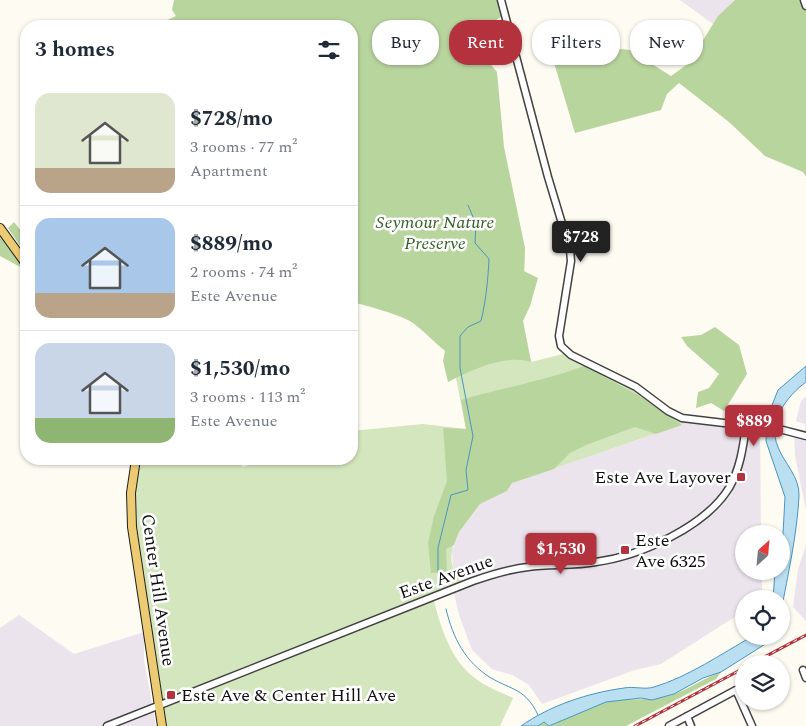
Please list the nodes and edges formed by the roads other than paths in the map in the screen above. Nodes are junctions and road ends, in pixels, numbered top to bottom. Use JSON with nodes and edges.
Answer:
{"nodes":[{"id":1,"x":501,"y":0,"type":"edge"},
{"id":2,"x":804,"y":0,"type":"edge"},
{"id":3,"x":806,"y":6,"type":"edge"},
{"id":4,"x":0,"y":228,"type":"edge"},
{"id":5,"x":20,"y":256,"type":"edge"},
{"id":6,"x":746,"y":426,"type":"junction"},
{"id":7,"x":806,"y":436,"type":"edge"},
{"id":8,"x":135,"y":465,"type":"edge"},
{"id":9,"x":802,"y":670,"type":"dead end"},
{"id":10,"x":806,"y":678,"type":"edge"},
{"id":11,"x":159,"y":705,"type":"junction"},
{"id":12,"x":687,"y":716,"type":"junction"},
{"id":13,"x":106,"y":726,"type":"edge"},
{"id":14,"x":162,"y":726,"type":"edge"},
{"id":15,"x":669,"y":726,"type":"edge"},
{"id":16,"x":691,"y":726,"type":"edge"},
{"id":17,"x":752,"y":726,"type":"edge"}],
"edges":[{"from":1,"to":6,"type":"street"},
{"from":2,"to":3,"type":"street"},
{"from":4,"to":5,"type":"main road"},
{"from":6,"to":7,"type":"street"},
{"from":6,"to":11,"type":"street","name":"Este Avenue"},
{"from":8,"to":11,"type":"main road","name":"Center Hill Avenue"},
{"from":9,"to":10,"type":"street"},
{"from":11,"to":13,"type":"street","name":"Este Avenue"},
{"from":11,"to":14,"type":"main road","name":"Center Hill Avenue"},
{"from":12,"to":15,"type":"street"},
{"from":12,"to":16,"type":"street"},
{"from":12,"to":17,"type":"street"}]}
